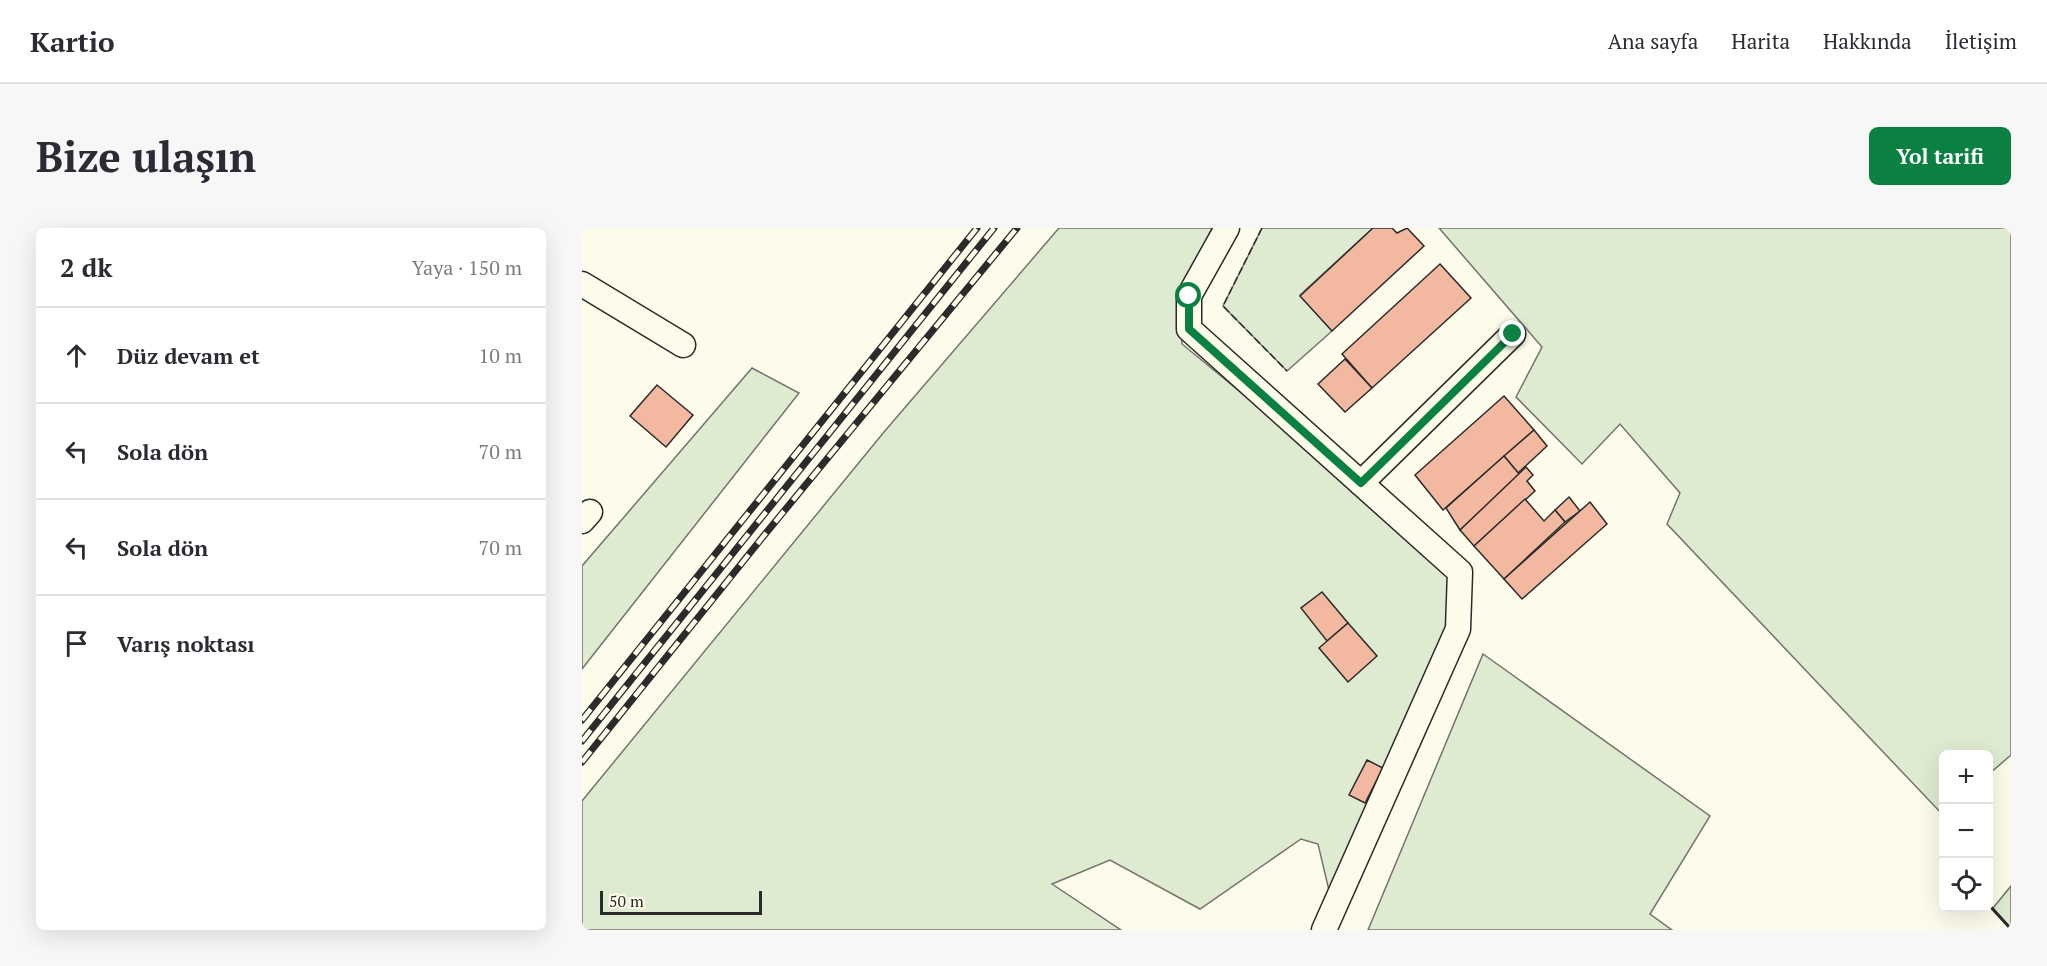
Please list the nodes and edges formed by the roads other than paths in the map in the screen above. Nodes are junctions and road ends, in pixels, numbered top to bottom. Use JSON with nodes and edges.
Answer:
{"nodes":[{"id":1,"x":1227,"y":228,"type":"edge"},
{"id":2,"x":582,"y":284,"type":"edge"},
{"id":3,"x":1513,"y":334,"type":"dead end"},
{"id":4,"x":683,"y":345,"type":"dead end"},
{"id":5,"x":1361,"y":483,"type":"junction"},
{"id":6,"x":1324,"y":930,"type":"edge"}],
"edges":[{"from":1,"to":5,"type":"lane"},
{"from":2,"to":4,"type":"lane"},
{"from":3,"to":5,"type":"lane"},
{"from":5,"to":6,"type":"lane"}]}
